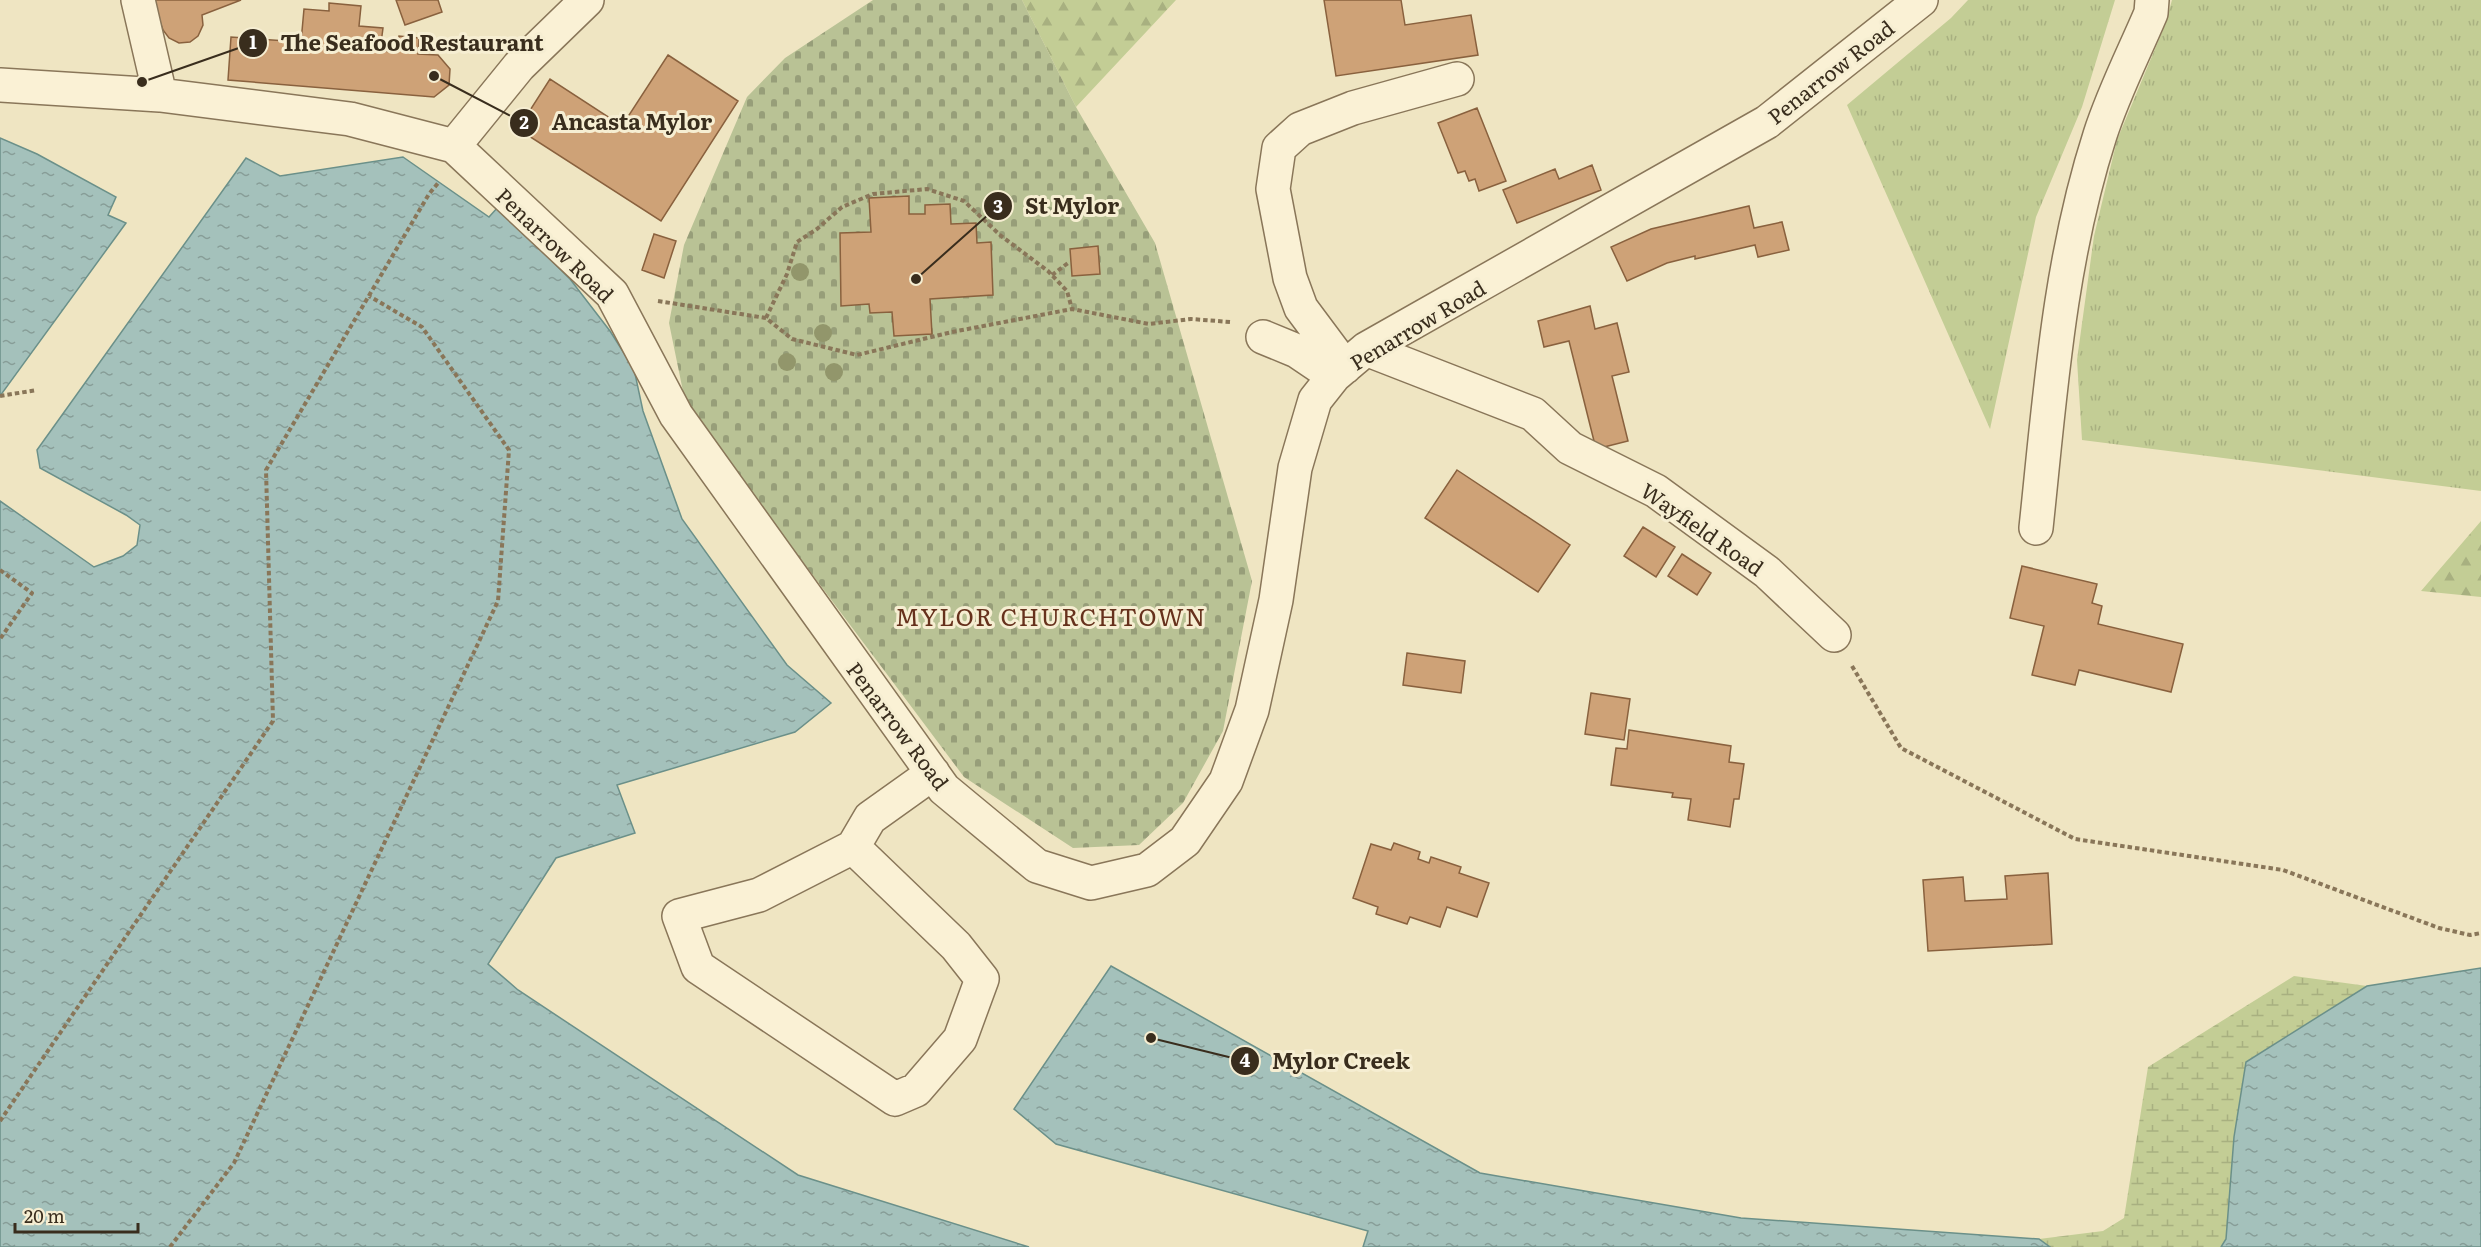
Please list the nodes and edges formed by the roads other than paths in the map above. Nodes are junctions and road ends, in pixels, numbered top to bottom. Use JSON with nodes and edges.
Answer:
{"nodes":[{"id":1,"x":138,"y":0,"type":"edge"},
{"id":2,"x":587,"y":0,"type":"edge"},
{"id":3,"x":1921,"y":0,"type":"edge"},
{"id":4,"x":2152,"y":0,"type":"edge"},
{"id":5,"x":1457,"y":80,"type":"dead end"},
{"id":6,"x":0,"y":85,"type":"edge"},
{"id":7,"x":160,"y":95,"type":"junction"},
{"id":8,"x":458,"y":149,"type":"junction"},
{"id":9,"x":1263,"y":337,"type":"road end"},
{"id":10,"x":1348,"y":364,"type":"junction"},
{"id":11,"x":2036,"y":528,"type":"dead end"},
{"id":12,"x":1834,"y":635,"type":"road end"},
{"id":13,"x":933,"y":773,"type":"junction"},
{"id":14,"x":853,"y":847,"type":"junction"}],
"edges":[{"from":1,"to":7,"type":"street"},
{"from":2,"to":8,"type":"street"},
{"from":3,"to":10,"type":"street","name":"Penarrow Road"},
{"from":4,"to":11,"type":"street"},
{"from":5,"to":10,"type":"street"},
{"from":6,"to":7,"type":"street","name":"Penarrow Road"},
{"from":7,"to":8,"type":"street","name":"Penarrow Road"},
{"from":8,"to":13,"type":"street","name":"Penarrow Road"},
{"from":9,"to":10,"type":"street","name":"Wayfield Road"},
{"from":10,"to":12,"type":"street","name":"Wayfield Road"},
{"from":10,"to":13,"type":"street","name":"Penarrow Road"},
{"from":13,"to":14,"type":"street"},
{"from":14,"to":14,"type":"street"}]}
